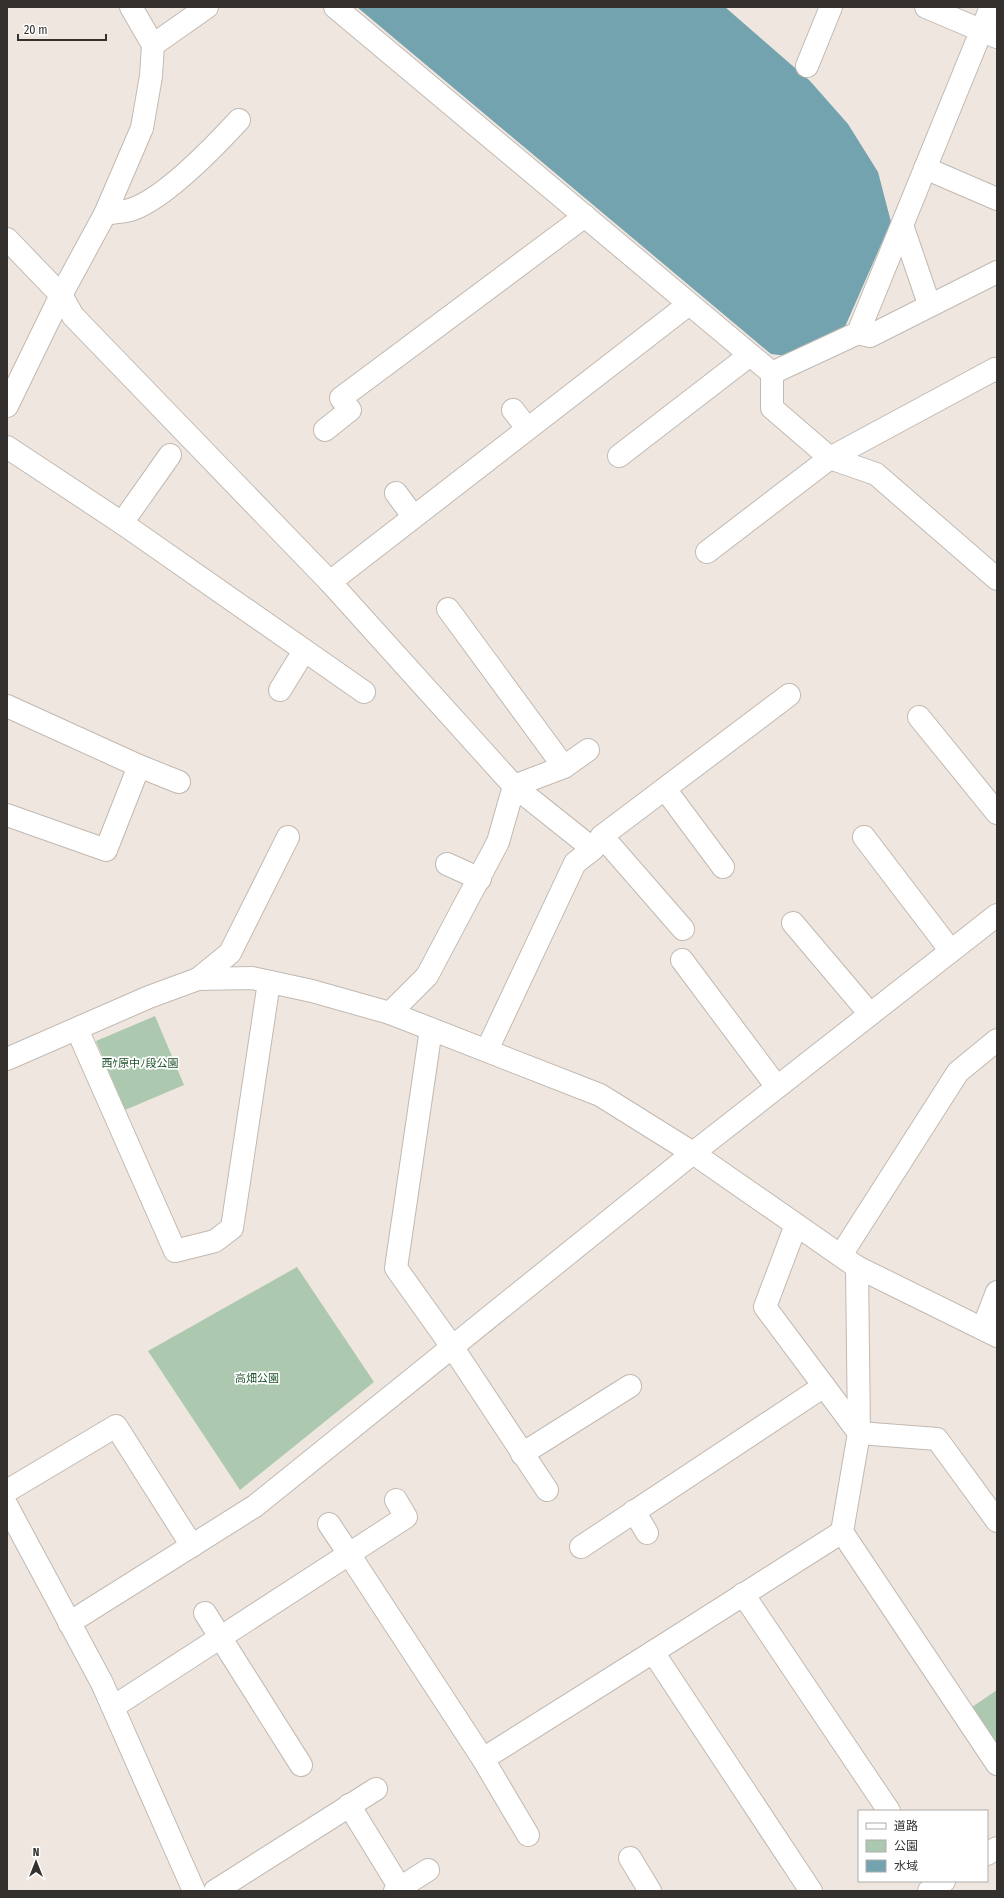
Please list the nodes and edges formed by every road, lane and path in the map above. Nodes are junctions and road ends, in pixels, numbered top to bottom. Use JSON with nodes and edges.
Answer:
{"nodes":[{"id":1,"x":131,"y":7,"type":"edge"},
{"id":2,"x":206,"y":7,"type":"edge"},
{"id":3,"x":334,"y":7,"type":"edge"},
{"id":4,"x":831,"y":7,"type":"edge"},
{"id":5,"x":926,"y":7,"type":"edge"},
{"id":6,"x":991,"y":7,"type":"edge"},
{"id":7,"x":989,"y":34,"type":"edge"},
{"id":8,"x":153,"y":45,"type":"junction"},
{"id":9,"x":807,"y":66,"type":"dead end"},
{"id":10,"x":239,"y":120,"type":"dead end"},
{"id":11,"x":925,"y":168,"type":"junction"},
{"id":12,"x":997,"y":199,"type":"edge"},
{"id":13,"x":105,"y":214,"type":"junction"},
{"id":14,"x":586,"y":216,"type":"junction"},
{"id":15,"x":902,"y":228,"type":"junction"},
{"id":16,"x":7,"y":239,"type":"edge"},
{"id":17,"x":997,"y":272,"type":"edge"},
{"id":18,"x":60,"y":295,"type":"junction"},
{"id":19,"x":689,"y":304,"type":"junction"},
{"id":20,"x":929,"y":304,"type":"junction"},
{"id":21,"x":858,"y":333,"type":"junction"},
{"id":22,"x":750,"y":355,"type":"junction"},
{"id":23,"x":997,"y":371,"type":"edge"},
{"id":24,"x":772,"y":373,"type":"junction"},
{"id":25,"x":7,"y":406,"type":"edge"},
{"id":26,"x":513,"y":410,"type":"dead end"},
{"id":27,"x":527,"y":428,"type":"junction"},
{"id":28,"x":325,"y":430,"type":"dead end"},
{"id":29,"x":7,"y":447,"type":"edge"},
{"id":30,"x":170,"y":455,"type":"dead end"},
{"id":31,"x":619,"y":456,"type":"dead end"},
{"id":32,"x":830,"y":458,"type":"junction"},
{"id":33,"x":396,"y":493,"type":"dead end"},
{"id":34,"x":413,"y":516,"type":"junction"},
{"id":35,"x":122,"y":523,"type":"junction"},
{"id":36,"x":707,"y":552,"type":"dead end"},
{"id":37,"x":997,"y":579,"type":"edge"},
{"id":38,"x":330,"y":582,"type":"junction"},
{"id":39,"x":448,"y":609,"type":"dead end"},
{"id":40,"x":304,"y":651,"type":"junction"},
{"id":41,"x":280,"y":690,"type":"dead end"},
{"id":42,"x":364,"y":692,"type":"dead end"},
{"id":43,"x":788,"y":695,"type":"dead end"},
{"id":44,"x":7,"y":706,"type":"edge"},
{"id":45,"x":919,"y":717,"type":"dead end"},
{"id":46,"x":588,"y":750,"type":"dead end"},
{"id":47,"x":139,"y":766,"type":"junction"},
{"id":48,"x":564,"y":767,"type":"junction"},
{"id":49,"x":179,"y":782,"type":"dead end"},
{"id":50,"x":514,"y":786,"type":"junction"},
{"id":51,"x":665,"y":789,"type":"junction"},
{"id":52,"x":997,"y":813,"type":"edge"},
{"id":53,"x":7,"y":815,"type":"edge"},
{"id":54,"x":288,"y":837,"type":"dead end"},
{"id":55,"x":864,"y":837,"type":"dead end"},
{"id":56,"x":597,"y":842,"type":"junction"},
{"id":57,"x":447,"y":864,"type":"dead end"},
{"id":58,"x":723,"y":867,"type":"dead end"},
{"id":59,"x":480,"y":879,"type":"junction"},
{"id":60,"x":997,"y":915,"type":"edge"},
{"id":61,"x":793,"y":923,"type":"dead end"},
{"id":62,"x":683,"y":929,"type":"dead end"},
{"id":63,"x":952,"y":951,"type":"junction"},
{"id":64,"x":682,"y":960,"type":"dead end"},
{"id":65,"x":198,"y":979,"type":"junction"},
{"id":66,"x":269,"y":982,"type":"junction"},
{"id":67,"x":390,"y":1013,"type":"junction"},
{"id":68,"x":870,"y":1014,"type":"junction"},
{"id":69,"x":77,"y":1029,"type":"junction"},
{"id":70,"x":431,"y":1029,"type":"junction"},
{"id":71,"x":997,"y":1040,"type":"edge"},
{"id":72,"x":487,"y":1050,"type":"junction"},
{"id":73,"x":7,"y":1059,"type":"edge"},
{"id":74,"x":777,"y":1087,"type":"junction"},
{"id":75,"x":693,"y":1153,"type":"junction"},
{"id":76,"x":796,"y":1225,"type":"junction"},
{"id":77,"x":849,"y":1261,"type":"junction"},
{"id":78,"x":997,"y":1292,"type":"edge"},
{"id":79,"x":990,"y":1332,"type":"edge"},
{"id":80,"x":453,"y":1348,"type":"junction"},
{"id":81,"x":630,"y":1386,"type":"dead end"},
{"id":82,"x":824,"y":1386,"type":"junction"},
{"id":83,"x":859,"y":1433,"type":"junction"},
{"id":84,"x":522,"y":1454,"type":"junction"},
{"id":85,"x":546,"y":1490,"type":"dead end"},
{"id":86,"x":7,"y":1491,"type":"edge"},
{"id":87,"x":396,"y":1500,"type":"dead end"},
{"id":88,"x":7,"y":1506,"type":"edge"},
{"id":89,"x":634,"y":1511,"type":"junction"},
{"id":90,"x":997,"y":1521,"type":"edge"},
{"id":91,"x":329,"y":1524,"type":"dead end"},
{"id":92,"x":842,"y":1532,"type":"junction"},
{"id":93,"x":647,"y":1533,"type":"dead end"},
{"id":94,"x":192,"y":1546,"type":"junction"},
{"id":95,"x":581,"y":1547,"type":"dead end"},
{"id":96,"x":350,"y":1554,"type":"junction"},
{"id":97,"x":743,"y":1594,"type":"junction"},
{"id":98,"x":205,"y":1613,"type":"dead end"},
{"id":99,"x":69,"y":1623,"type":"junction"},
{"id":100,"x":222,"y":1637,"type":"junction"},
{"id":101,"x":653,"y":1652,"type":"junction"},
{"id":102,"x":113,"y":1707,"type":"junction"},
{"id":103,"x":483,"y":1759,"type":"junction"},
{"id":104,"x":301,"y":1764,"type":"dead end"},
{"id":105,"x":997,"y":1764,"type":"edge"},
{"id":106,"x":376,"y":1789,"type":"dead end"},
{"id":107,"x":350,"y":1805,"type":"junction"},
{"id":108,"x":888,"y":1810,"type":"edge"},
{"id":109,"x":528,"y":1834,"type":"dead end"},
{"id":110,"x":997,"y":1848,"type":"edge"},
{"id":111,"x":988,"y":1853,"type":"edge"},
{"id":112,"x":630,"y":1858,"type":"dead end"},
{"id":113,"x":428,"y":1870,"type":"dead end"},
{"id":114,"x":397,"y":1889,"type":"edge"},
{"id":115,"x":648,"y":1890,"type":"edge"},
{"id":116,"x":194,"y":1891,"type":"edge"},
{"id":117,"x":214,"y":1891,"type":"edge"},
{"id":118,"x":811,"y":1891,"type":"edge"}],
"edges":[{"from":1,"to":8,"type":"street"},
{"from":2,"to":8,"type":"street"},
{"from":3,"to":14,"type":"street"},
{"from":4,"to":9,"type":"street"},
{"from":5,"to":7,"type":"street"},
{"from":6,"to":7,"type":"street"},
{"from":7,"to":11,"type":"street"},
{"from":8,"to":13,"type":"street"},
{"from":10,"to":13,"type":"street"},
{"from":11,"to":12,"type":"street"},
{"from":11,"to":15,"type":"street"},
{"from":13,"to":18,"type":"street"},
{"from":14,"to":19,"type":"street"},
{"from":14,"to":28,"type":"street"},
{"from":15,"to":20,"type":"street"},
{"from":15,"to":21,"type":"street"},
{"from":16,"to":18,"type":"street"},
{"from":17,"to":20,"type":"street"},
{"from":18,"to":25,"type":"street"},
{"from":18,"to":38,"type":"street"},
{"from":19,"to":22,"type":"street"},
{"from":19,"to":27,"type":"street"},
{"from":20,"to":21,"type":"street"},
{"from":21,"to":24,"type":"street"},
{"from":22,"to":24,"type":"street"},
{"from":22,"to":31,"type":"street"},
{"from":23,"to":32,"type":"street"},
{"from":24,"to":32,"type":"street"},
{"from":26,"to":27,"type":"street"},
{"from":27,"to":34,"type":"street"},
{"from":29,"to":35,"type":"street"},
{"from":30,"to":35,"type":"street"},
{"from":32,"to":36,"type":"street"},
{"from":32,"to":37,"type":"street"},
{"from":33,"to":34,"type":"street"},
{"from":34,"to":38,"type":"street"},
{"from":35,"to":40,"type":"street"},
{"from":38,"to":50,"type":"street"},
{"from":39,"to":48,"type":"street"},
{"from":40,"to":41,"type":"street"},
{"from":40,"to":42,"type":"street"},
{"from":43,"to":51,"type":"street"},
{"from":44,"to":47,"type":"street"},
{"from":45,"to":52,"type":"street"},
{"from":46,"to":48,"type":"street"},
{"from":47,"to":49,"type":"street"},
{"from":47,"to":53,"type":"street"},
{"from":48,"to":50,"type":"street"},
{"from":50,"to":56,"type":"street"},
{"from":50,"to":59,"type":"street"},
{"from":51,"to":56,"type":"street"},
{"from":51,"to":58,"type":"street"},
{"from":54,"to":65,"type":"street"},
{"from":55,"to":63,"type":"street"},
{"from":56,"to":62,"type":"street"},
{"from":56,"to":72,"type":"street"},
{"from":57,"to":59,"type":"street"},
{"from":59,"to":67,"type":"street"},
{"from":60,"to":63,"type":"street"},
{"from":61,"to":68,"type":"street"},
{"from":63,"to":68,"type":"street"},
{"from":64,"to":74,"type":"street"},
{"from":65,"to":66,"type":"street"},
{"from":65,"to":69,"type":"street"},
{"from":66,"to":67,"type":"street"},
{"from":66,"to":69,"type":"street"},
{"from":67,"to":70,"type":"street"},
{"from":68,"to":74,"type":"street"},
{"from":69,"to":73,"type":"street"},
{"from":70,"to":72,"type":"street"},
{"from":70,"to":80,"type":"street"},
{"from":71,"to":77,"type":"street"},
{"from":72,"to":75,"type":"street"},
{"from":74,"to":75,"type":"street"},
{"from":75,"to":76,"type":"street"},
{"from":75,"to":80,"type":"street"},
{"from":76,"to":77,"type":"street"},
{"from":76,"to":82,"type":"street"},
{"from":77,"to":79,"type":"street"},
{"from":77,"to":83,"type":"street"},
{"from":78,"to":79,"type":"street"},
{"from":80,"to":84,"type":"street"},
{"from":80,"to":94,"type":"street"},
{"from":81,"to":84,"type":"street"},
{"from":82,"to":83,"type":"street"},
{"from":82,"to":89,"type":"street"},
{"from":83,"to":90,"type":"street"},
{"from":83,"to":92,"type":"street"},
{"from":84,"to":85,"type":"street"},
{"from":86,"to":94,"type":"street"},
{"from":87,"to":96,"type":"street"},
{"from":88,"to":99,"type":"street"},
{"from":89,"to":93,"type":"street"},
{"from":89,"to":95,"type":"street"},
{"from":91,"to":96,"type":"street"},
{"from":92,"to":97,"type":"street"},
{"from":92,"to":105,"type":"street"},
{"from":94,"to":99,"type":"street"},
{"from":96,"to":100,"type":"street"},
{"from":96,"to":103,"type":"street"},
{"from":97,"to":101,"type":"street"},
{"from":97,"to":108,"type":"street"},
{"from":98,"to":100,"type":"street"},
{"from":99,"to":102,"type":"street"},
{"from":100,"to":102,"type":"street"},
{"from":100,"to":104,"type":"street"},
{"from":101,"to":103,"type":"street"},
{"from":101,"to":118,"type":"street"},
{"from":102,"to":116,"type":"street"},
{"from":103,"to":109,"type":"street"},
{"from":106,"to":107,"type":"street"},
{"from":107,"to":114,"type":"street"},
{"from":107,"to":117,"type":"street"},
{"from":110,"to":111,"type":"street"},
{"from":112,"to":115,"type":"street"},
{"from":113,"to":114,"type":"street"}]}
